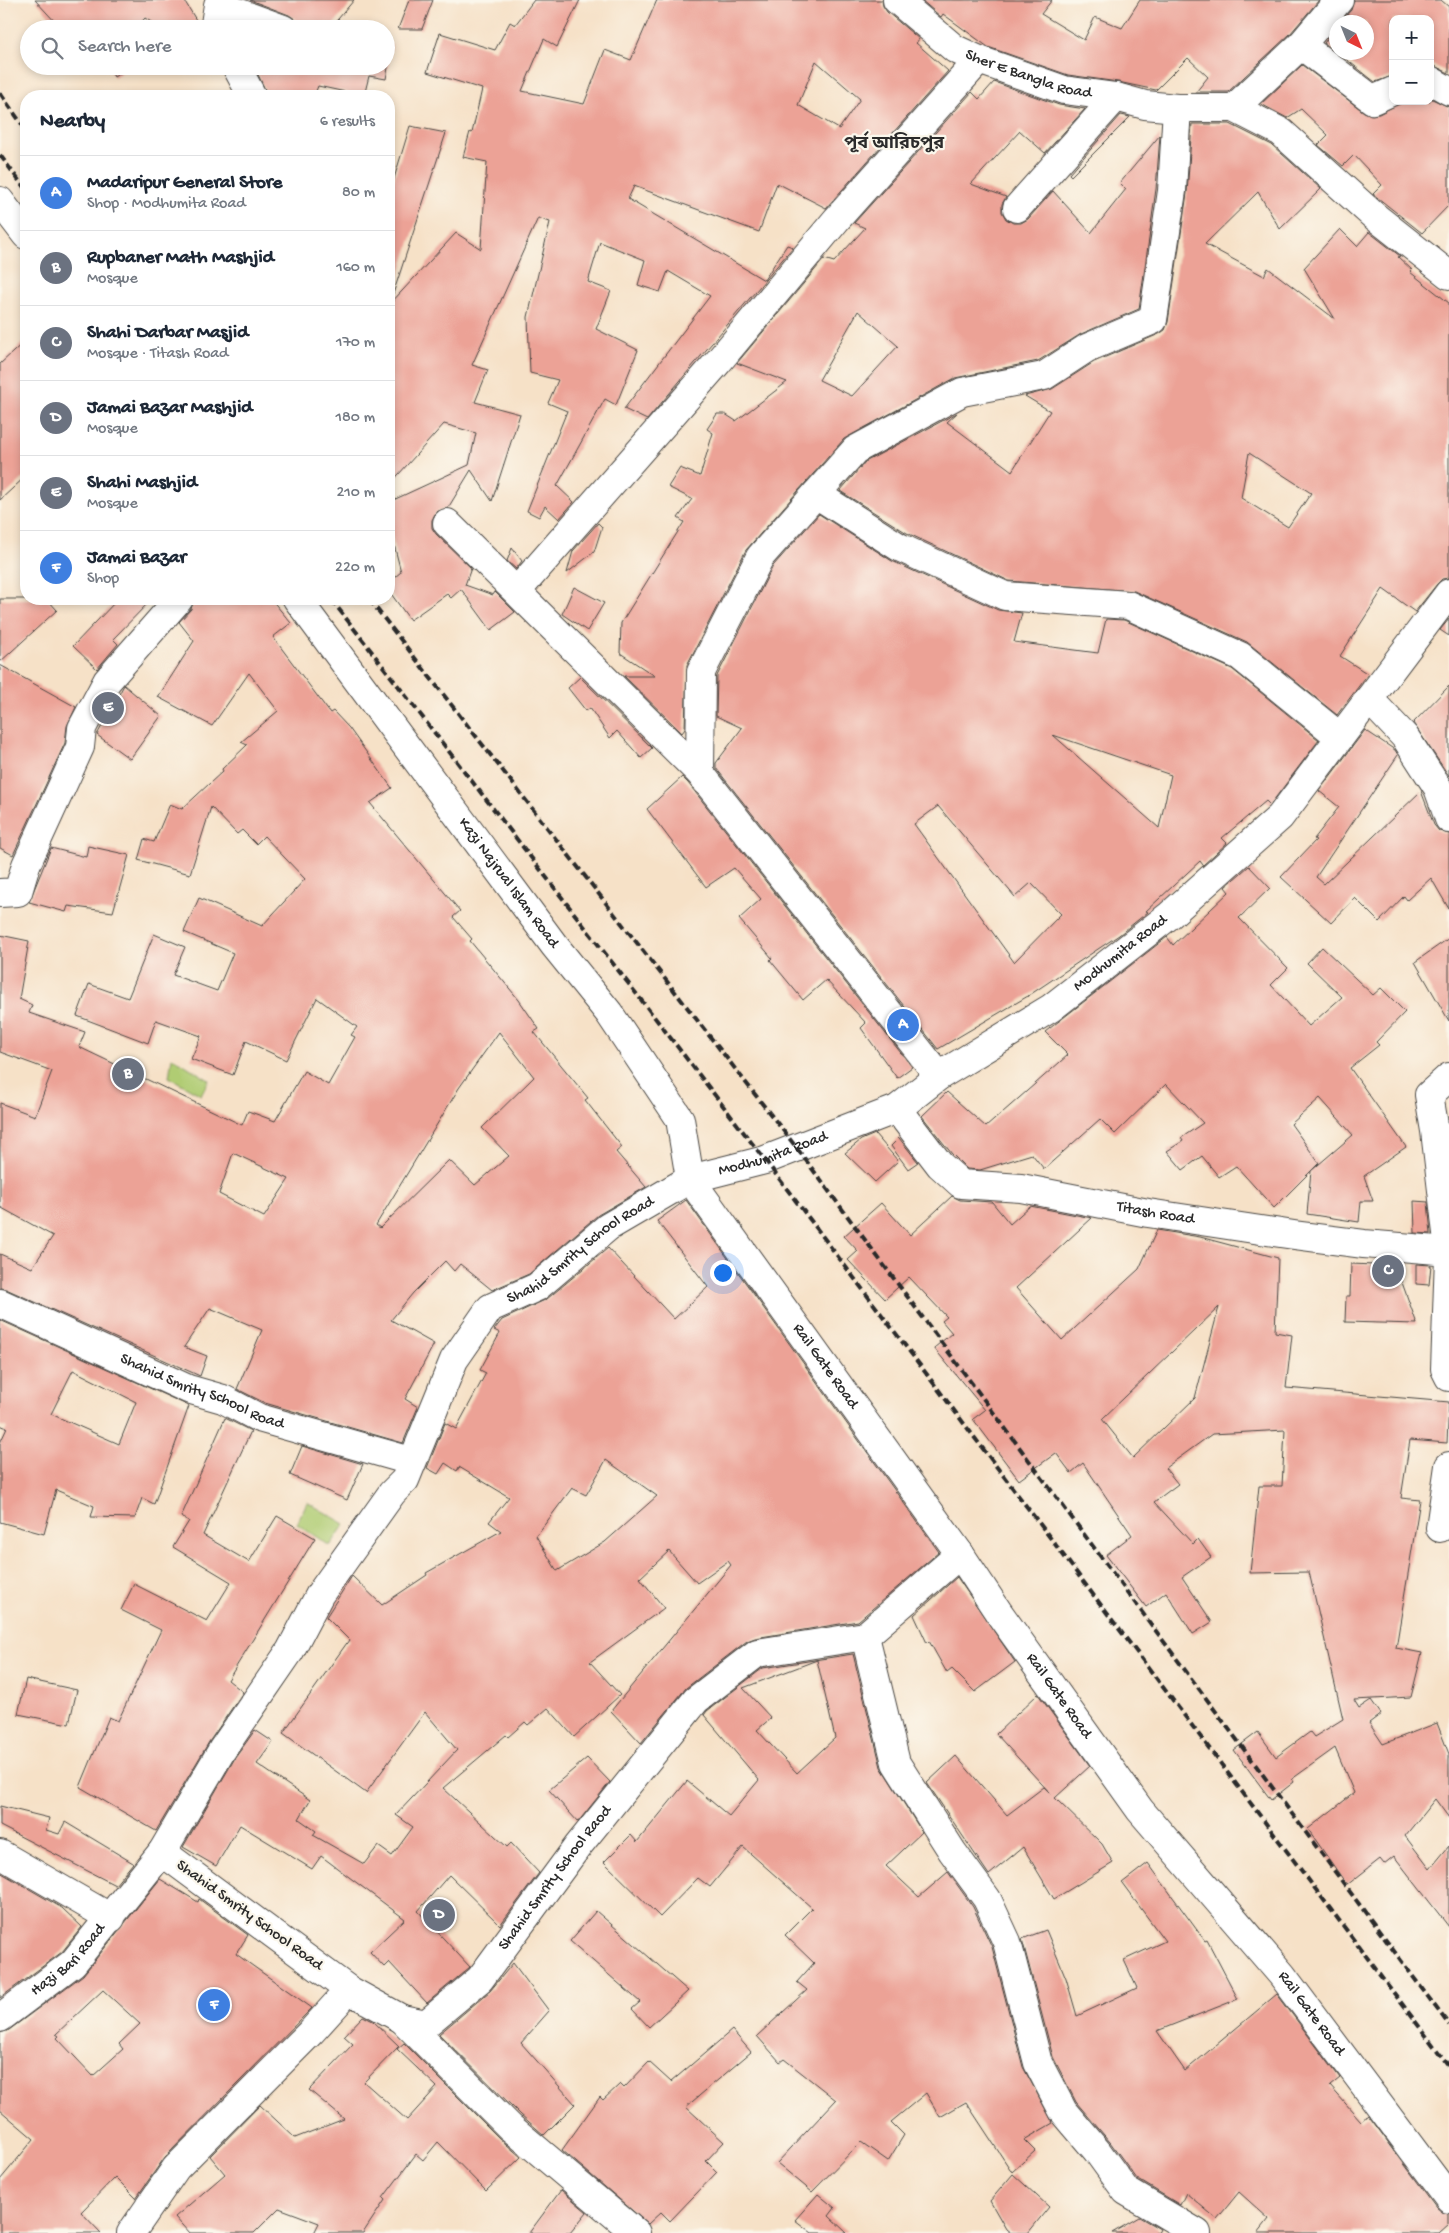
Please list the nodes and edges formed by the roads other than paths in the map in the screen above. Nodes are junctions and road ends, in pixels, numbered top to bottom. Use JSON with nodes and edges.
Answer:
{"nodes":[{"id":1,"x":897,"y":0,"type":"edge"},
{"id":2,"x":1339,"y":0,"type":"edge"},
{"id":3,"x":215,"y":20,"type":"edge"},
{"id":4,"x":259,"y":20,"type":"edge"},
{"id":5,"x":1301,"y":45,"type":"junction"},
{"id":6,"x":979,"y":60,"type":"junction"},
{"id":7,"x":241,"y":75,"type":"edge"},
{"id":8,"x":1434,"y":83,"type":"edge"},
{"id":9,"x":249,"y":90,"type":"edge"},
{"id":10,"x":1449,"y":92,"type":"edge"},
{"id":11,"x":1389,"y":93,"type":"edge"},
{"id":12,"x":1116,"y":97,"type":"junction"},
{"id":13,"x":1177,"y":108,"type":"junction"},
{"id":14,"x":1234,"y":108,"type":"junction"},
{"id":15,"x":0,"y":201,"type":"edge"},
{"id":16,"x":1016,"y":208,"type":"dead end"},
{"id":17,"x":20,"y":226,"type":"edge"},
{"id":18,"x":1449,"y":275,"type":"edge"},
{"id":19,"x":816,"y":494,"type":"junction"},
{"id":20,"x":447,"y":523,"type":"dead end"},
{"id":21,"x":517,"y":591,"type":"junction"},
{"id":22,"x":1449,"y":593,"type":"edge"},
{"id":23,"x":174,"y":605,"type":"edge"},
{"id":24,"x":301,"y":605,"type":"edge"},
{"id":25,"x":1369,"y":699,"type":"junction"},
{"id":26,"x":1340,"y":737,"type":"junction"},
{"id":27,"x":700,"y":773,"type":"junction"},
{"id":28,"x":1449,"y":819,"type":"edge"},
{"id":29,"x":0,"y":893,"type":"edge"},
{"id":30,"x":940,"y":1076,"type":"junction"},
{"id":31,"x":1449,"y":1078,"type":"edge"},
{"id":32,"x":897,"y":1108,"type":"junction"},
{"id":33,"x":690,"y":1179,"type":"junction"},
{"id":34,"x":1449,"y":1250,"type":"edge"},
{"id":35,"x":1449,"y":1256,"type":"edge"},
{"id":36,"x":0,"y":1304,"type":"edge"},
{"id":37,"x":1449,"y":1377,"type":"edge"},
{"id":38,"x":411,"y":1461,"type":"junction"},
{"id":39,"x":1449,"y":1466,"type":"edge"},
{"id":40,"x":1440,"y":1528,"type":"dead end"},
{"id":41,"x":960,"y":1554,"type":"junction"},
{"id":42,"x":865,"y":1636,"type":"junction"},
{"id":43,"x":162,"y":1852,"type":"junction"},
{"id":44,"x":0,"y":1854,"type":"edge"},
{"id":45,"x":111,"y":1918,"type":"junction"},
{"id":46,"x":350,"y":1990,"type":"junction"},
{"id":47,"x":0,"y":2018,"type":"edge"},
{"id":48,"x":402,"y":2019,"type":"junction"},
{"id":49,"x":1449,"y":2198,"type":"edge"},
{"id":50,"x":131,"y":2233,"type":"edge"},
{"id":51,"x":636,"y":2233,"type":"edge"},
{"id":52,"x":1197,"y":2233,"type":"edge"}],
"edges":[{"from":1,"to":6,"type":"street","name":"Sher E Bangla Road"},
{"from":2,"to":5,"type":"street"},
{"from":3,"to":4,"type":"street"},
{"from":5,"to":11,"type":"street"},
{"from":5,"to":14,"type":"street"},
{"from":6,"to":12,"type":"street","name":"Sher E Bangla Road"},
{"from":6,"to":21,"type":"street"},
{"from":7,"to":9,"type":"street"},
{"from":8,"to":10,"type":"street"},
{"from":12,"to":13,"type":"street","name":"Sher E Bangla Road"},
{"from":12,"to":16,"type":"street"},
{"from":13,"to":14,"type":"street","name":"Sher E Bangla Road"},
{"from":13,"to":19,"type":"street"},
{"from":14,"to":18,"type":"street"},
{"from":15,"to":17,"type":"street"},
{"from":19,"to":26,"type":"street"},
{"from":19,"to":27,"type":"street"},
{"from":20,"to":21,"type":"street"},
{"from":21,"to":27,"type":"street"},
{"from":22,"to":25,"type":"street","name":"Modhumita Road"},
{"from":23,"to":29,"type":"street"},
{"from":24,"to":33,"type":"street","name":"Kazi Najrual Islam Road"},
{"from":25,"to":26,"type":"street","name":"Modhumita Road"},
{"from":25,"to":28,"type":"street"},
{"from":26,"to":30,"type":"street","name":"Modhumita Road"},
{"from":27,"to":30,"type":"street"},
{"from":30,"to":32,"type":"street","name":"Modhumita Road"},
{"from":31,"to":34,"type":"street"},
{"from":32,"to":33,"type":"street","name":"Modhumita Road"},
{"from":32,"to":34,"type":"street","name":"Titash Road"},
{"from":33,"to":38,"type":"street","name":"Shahid Smrity School Road"},
{"from":33,"to":41,"type":"street","name":"Rail Gate Road"},
{"from":35,"to":37,"type":"street"},
{"from":36,"to":38,"type":"street","name":"Shahid Smrity School Road"},
{"from":38,"to":43,"type":"street","name":"Shahid Smrity School Road"},
{"from":39,"to":40,"type":"street"},
{"from":41,"to":42,"type":"street"},
{"from":41,"to":49,"type":"street","name":"Rail Gate Road"},
{"from":42,"to":48,"type":"street","name":"Shahid Smrity School Raod"},
{"from":42,"to":52,"type":"street"},
{"from":43,"to":45,"type":"street","name":"Hazi Bari Road"},
{"from":43,"to":46,"type":"street","name":"Shahid Smrity School Road"},
{"from":44,"to":45,"type":"street","name":"Hazi Bari Road"},
{"from":45,"to":47,"type":"street","name":"Hazi Bari Road"},
{"from":46,"to":48,"type":"street","name":"Shahid Smrity School Road"},
{"from":46,"to":50,"type":"street"},
{"from":48,"to":51,"type":"street"}]}
